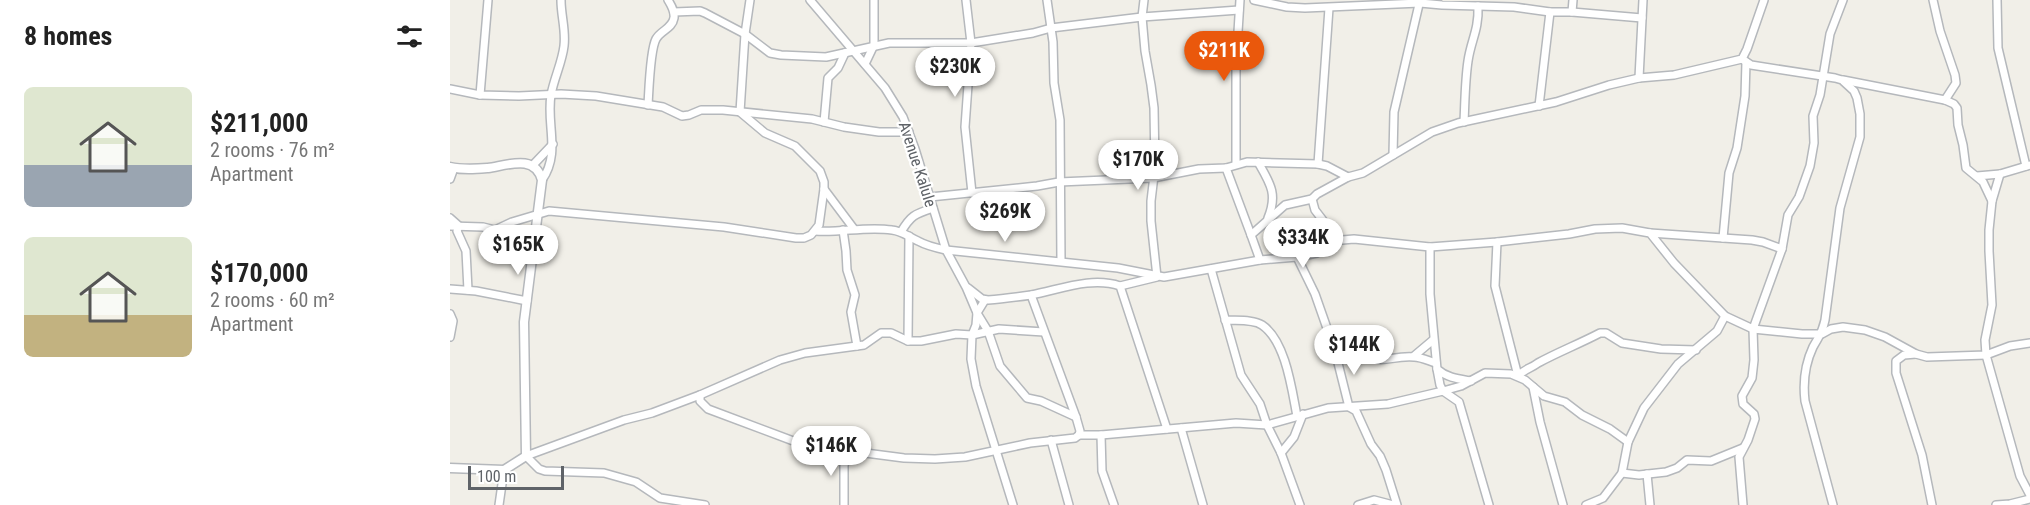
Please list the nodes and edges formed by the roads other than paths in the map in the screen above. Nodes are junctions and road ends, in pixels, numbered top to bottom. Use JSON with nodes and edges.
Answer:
{"nodes":[{"id":1,"x":488,"y":0,"type":"edge"},
{"id":2,"x":561,"y":0,"type":"edge"},
{"id":3,"x":668,"y":0,"type":"edge"},
{"id":4,"x":750,"y":0,"type":"edge"},
{"id":5,"x":810,"y":0,"type":"edge"},
{"id":6,"x":874,"y":0,"type":"edge"},
{"id":7,"x":966,"y":0,"type":"edge"},
{"id":8,"x":1047,"y":0,"type":"edge"},
{"id":9,"x":1144,"y":0,"type":"edge"},
{"id":10,"x":1240,"y":0,"type":"edge"},
{"id":11,"x":1254,"y":0,"type":"edge"},
{"id":12,"x":1574,"y":0,"type":"edge"},
{"id":13,"x":1643,"y":0,"type":"edge"},
{"id":14,"x":1764,"y":0,"type":"edge"},
{"id":15,"x":1842,"y":0,"type":"edge"},
{"id":16,"x":1933,"y":0,"type":"edge"},
{"id":17,"x":1997,"y":0,"type":"edge"},
{"id":18,"x":1420,"y":1,"type":"edge"},
{"id":19,"x":1514,"y":3,"type":"edge"},
{"id":20,"x":1332,"y":5,"type":"edge"},
{"id":21,"x":1478,"y":6,"type":"junction"},
{"id":22,"x":1239,"y":10,"type":"junction"},
{"id":23,"x":674,"y":12,"type":"junction"},
{"id":24,"x":1550,"y":12,"type":"junction"},
{"id":25,"x":1572,"y":12,"type":"junction"},
{"id":26,"x":1142,"y":17,"type":"junction"},
{"id":27,"x":1642,"y":18,"type":"junction"},
{"id":28,"x":1051,"y":28,"type":"junction"},
{"id":29,"x":745,"y":34,"type":"junction"},
{"id":30,"x":971,"y":43,"type":"junction"},
{"id":31,"x":874,"y":45,"type":"junction"},
{"id":32,"x":854,"y":50,"type":"junction"},
{"id":33,"x":845,"y":53,"type":"junction"},
{"id":34,"x":1744,"y":60,"type":"junction"},
{"id":35,"x":865,"y":64,"type":"junction"},
{"id":36,"x":1822,"y":76,"type":"junction"},
{"id":37,"x":1639,"y":78,"type":"junction"},
{"id":38,"x":1842,"y":80,"type":"junction"},
{"id":39,"x":450,"y":88,"type":"edge"},
{"id":40,"x":480,"y":95,"type":"junction"},
{"id":41,"x":551,"y":95,"type":"junction"},
{"id":42,"x":1945,"y":100,"type":"junction"},
{"id":43,"x":648,"y":105,"type":"junction"},
{"id":44,"x":1539,"y":106,"type":"junction"},
{"id":45,"x":740,"y":112,"type":"junction"},
{"id":46,"x":824,"y":122,"type":"junction"},
{"id":47,"x":1464,"y":122,"type":"junction"},
{"id":48,"x":909,"y":132,"type":"junction"},
{"id":49,"x":553,"y":144,"type":"junction"},
{"id":50,"x":1393,"y":155,"type":"junction"},
{"id":51,"x":1258,"y":162,"type":"junction"},
{"id":52,"x":1236,"y":164,"type":"junction"},
{"id":53,"x":1318,"y":164,"type":"junction"},
{"id":54,"x":533,"y":165,"type":"junction"},
{"id":55,"x":2028,"y":166,"type":"edge"},
{"id":56,"x":452,"y":167,"type":"edge"},
{"id":57,"x":1226,"y":168,"type":"junction"},
{"id":58,"x":2000,"y":174,"type":"junction"},
{"id":59,"x":1977,"y":176,"type":"junction"},
{"id":60,"x":1348,"y":177,"type":"junction"},
{"id":61,"x":1153,"y":178,"type":"junction"},
{"id":62,"x":450,"y":179,"type":"edge"},
{"id":63,"x":542,"y":180,"type":"junction"},
{"id":64,"x":1059,"y":182,"type":"junction"},
{"id":65,"x":824,"y":189,"type":"junction"},
{"id":66,"x":972,"y":193,"type":"junction"},
{"id":67,"x":930,"y":197,"type":"junction"},
{"id":68,"x":1312,"y":199,"type":"junction"},
{"id":69,"x":1274,"y":201,"type":"junction"},
{"id":70,"x":1992,"y":201,"type":"junction"},
{"id":71,"x":538,"y":203,"type":"junction"},
{"id":72,"x":1284,"y":205,"type":"junction"},
{"id":73,"x":933,"y":208,"type":"junction"},
{"id":74,"x":549,"y":211,"type":"junction"},
{"id":75,"x":536,"y":216,"type":"junction"},
{"id":76,"x":450,"y":218,"type":"edge"},
{"id":77,"x":1268,"y":220,"type":"junction"},
{"id":78,"x":450,"y":226,"type":"edge"},
{"id":79,"x":459,"y":226,"type":"junction"},
{"id":80,"x":854,"y":229,"type":"junction"},
{"id":81,"x":843,"y":230,"type":"junction"},
{"id":82,"x":815,"y":231,"type":"junction"},
{"id":83,"x":1650,"y":233,"type":"junction"},
{"id":84,"x":905,"y":234,"type":"junction"},
{"id":85,"x":1251,"y":235,"type":"junction"},
{"id":86,"x":1723,"y":238,"type":"junction"},
{"id":87,"x":1331,"y":241,"type":"junction"},
{"id":88,"x":1497,"y":242,"type":"junction"},
{"id":89,"x":1430,"y":247,"type":"junction"},
{"id":90,"x":1782,"y":249,"type":"junction"},
{"id":91,"x":946,"y":250,"type":"junction"},
{"id":92,"x":1297,"y":257,"type":"junction"},
{"id":93,"x":1260,"y":260,"type":"junction"},
{"id":94,"x":1060,"y":261,"type":"junction"},
{"id":95,"x":1211,"y":269,"type":"junction"},
{"id":96,"x":1157,"y":277,"type":"junction"},
{"id":97,"x":1120,"y":286,"type":"junction"},
{"id":98,"x":966,"y":287,"type":"junction"},
{"id":99,"x":450,"y":289,"type":"edge"},
{"id":100,"x":468,"y":290,"type":"junction"},
{"id":101,"x":1031,"y":295,"type":"junction"},
{"id":102,"x":985,"y":300,"type":"junction"},
{"id":103,"x":527,"y":301,"type":"junction"},
{"id":104,"x":977,"y":313,"type":"junction"},
{"id":105,"x":450,"y":314,"type":"edge"},
{"id":106,"x":1725,"y":316,"type":"junction"},
{"id":107,"x":1225,"y":320,"type":"junction"},
{"id":108,"x":1753,"y":329,"type":"junction"},
{"id":109,"x":988,"y":331,"type":"junction"},
{"id":110,"x":1044,"y":332,"type":"junction"},
{"id":111,"x":1822,"y":334,"type":"junction"},
{"id":112,"x":972,"y":335,"type":"junction"},
{"id":113,"x":450,"y":337,"type":"edge"},
{"id":114,"x":1433,"y":340,"type":"junction"},
{"id":115,"x":908,"y":341,"type":"junction"},
{"id":116,"x":2030,"y":343,"type":"edge"},
{"id":117,"x":857,"y":346,"type":"junction"},
{"id":118,"x":1696,"y":350,"type":"junction"},
{"id":119,"x":1335,"y":351,"type":"junction"},
{"id":120,"x":1916,"y":354,"type":"junction"},
{"id":121,"x":1986,"y":355,"type":"junction"},
{"id":122,"x":1414,"y":357,"type":"junction"},
{"id":123,"x":1437,"y":366,"type":"junction"},
{"id":124,"x":1518,"y":376,"type":"junction"},
{"id":125,"x":1472,"y":381,"type":"junction"},
{"id":126,"x":1461,"y":386,"type":"junction"},
{"id":127,"x":1533,"y":387,"type":"junction"},
{"id":128,"x":1443,"y":391,"type":"junction"},
{"id":129,"x":700,"y":395,"type":"junction"},
{"id":130,"x":1455,"y":398,"type":"junction"},
{"id":131,"x":1349,"y":407,"type":"junction"},
{"id":132,"x":1300,"y":415,"type":"junction"},
{"id":133,"x":1076,"y":417,"type":"junction"},
{"id":134,"x":1267,"y":425,"type":"junction"},
{"id":135,"x":1181,"y":428,"type":"junction"},
{"id":136,"x":1167,"y":429,"type":"junction"},
{"id":137,"x":1079,"y":435,"type":"junction"},
{"id":138,"x":1101,"y":435,"type":"junction"},
{"id":139,"x":1051,"y":440,"type":"junction"},
{"id":140,"x":1628,"y":442,"type":"junction"},
{"id":141,"x":1743,"y":448,"type":"junction"},
{"id":142,"x":847,"y":451,"type":"junction"},
{"id":143,"x":997,"y":451,"type":"junction"},
{"id":144,"x":1281,"y":453,"type":"junction"},
{"id":145,"x":526,"y":456,"type":"junction"},
{"id":146,"x":450,"y":468,"type":"edge"},
{"id":147,"x":504,"y":470,"type":"junction"},
{"id":148,"x":1622,"y":473,"type":"junction"},
{"id":149,"x":1647,"y":474,"type":"junction"},
{"id":150,"x":2030,"y":497,"type":"edge"},
{"id":151,"x":499,"y":505,"type":"edge"},
{"id":152,"x":705,"y":505,"type":"edge"},
{"id":153,"x":844,"y":505,"type":"edge"},
{"id":154,"x":1013,"y":505,"type":"edge"},
{"id":155,"x":1070,"y":505,"type":"edge"},
{"id":156,"x":1114,"y":505,"type":"edge"},
{"id":157,"x":1203,"y":505,"type":"edge"},
{"id":158,"x":1300,"y":505,"type":"edge"},
{"id":159,"x":1358,"y":505,"type":"edge"},
{"id":160,"x":1395,"y":505,"type":"edge"},
{"id":161,"x":1489,"y":505,"type":"edge"},
{"id":162,"x":1563,"y":505,"type":"edge"},
{"id":163,"x":1586,"y":505,"type":"edge"},
{"id":164,"x":1650,"y":505,"type":"edge"},
{"id":165,"x":1743,"y":505,"type":"edge"},
{"id":166,"x":1833,"y":505,"type":"edge"},
{"id":167,"x":1932,"y":505,"type":"edge"},
{"id":168,"x":1996,"y":505,"type":"edge"}],
"edges":[{"from":1,"to":40,"type":"street"},
{"from":2,"to":41,"type":"street"},
{"from":3,"to":23,"type":"street"},
{"from":4,"to":29,"type":"street"},
{"from":5,"to":32,"type":"street","name":"Avenue Kalule"},
{"from":6,"to":31,"type":"street"},
{"from":7,"to":30,"type":"street"},
{"from":8,"to":28,"type":"street"},
{"from":9,"to":26,"type":"street"},
{"from":10,"to":22,"type":"street"},
{"from":11,"to":20,"type":"street"},
{"from":12,"to":25,"type":"street"},
{"from":13,"to":27,"type":"street"},
{"from":14,"to":34,"type":"street"},
{"from":15,"to":36,"type":"street"},
{"from":16,"to":42,"type":"street"},
{"from":17,"to":55,"type":"street"},
{"from":18,"to":20,"type":"street"},
{"from":18,"to":21,"type":"street"},
{"from":18,"to":50,"type":"street"},
{"from":19,"to":21,"type":"street"},
{"from":19,"to":24,"type":"street"},
{"from":20,"to":53,"type":"street"},
{"from":21,"to":47,"type":"street"},
{"from":22,"to":26,"type":"street"},
{"from":22,"to":52,"type":"street"},
{"from":23,"to":29,"type":"street"},
{"from":23,"to":43,"type":"street"},
{"from":24,"to":25,"type":"street"},
{"from":24,"to":44,"type":"street"},
{"from":25,"to":27,"type":"street"},
{"from":26,"to":28,"type":"street"},
{"from":26,"to":61,"type":"street"},
{"from":27,"to":37,"type":"street"},
{"from":28,"to":30,"type":"street"},
{"from":28,"to":64,"type":"street"},
{"from":29,"to":33,"type":"street"},
{"from":29,"to":45,"type":"street"},
{"from":30,"to":31,"type":"street"},
{"from":30,"to":66,"type":"street"},
{"from":31,"to":32,"type":"street"},
{"from":31,"to":35,"type":"street"},
{"from":32,"to":33,"type":"street"},
{"from":32,"to":35,"type":"street","name":"Avenue Kalule"},
{"from":33,"to":46,"type":"street"},
{"from":34,"to":36,"type":"street"},
{"from":34,"to":37,"type":"street"},
{"from":34,"to":86,"type":"street"},
{"from":35,"to":48,"type":"street","name":"Avenue Kalule"},
{"from":36,"to":38,"type":"street"},
{"from":36,"to":90,"type":"street"},
{"from":37,"to":44,"type":"street"},
{"from":38,"to":42,"type":"street"},
{"from":38,"to":111,"type":"street"},
{"from":39,"to":40,"type":"street"},
{"from":40,"to":41,"type":"street"},
{"from":41,"to":43,"type":"street"},
{"from":41,"to":49,"type":"street"},
{"from":42,"to":59,"type":"street"},
{"from":43,"to":45,"type":"street"},
{"from":44,"to":47,"type":"street"},
{"from":45,"to":46,"type":"street"},
{"from":45,"to":65,"type":"street"},
{"from":46,"to":48,"type":"street"},
{"from":47,"to":50,"type":"street"},
{"from":48,"to":67,"type":"street","name":"Avenue Kalule"},
{"from":49,"to":54,"type":"street"},
{"from":49,"to":63,"type":"street"},
{"from":50,"to":60,"type":"street"},
{"from":51,"to":52,"type":"street"},
{"from":51,"to":53,"type":"street"},
{"from":51,"to":69,"type":"street"},
{"from":52,"to":57,"type":"street"},
{"from":53,"to":60,"type":"street"},
{"from":54,"to":56,"type":"street"},
{"from":54,"to":63,"type":"street"},
{"from":55,"to":58,"type":"street"},
{"from":56,"to":62,"type":"street"},
{"from":57,"to":61,"type":"street"},
{"from":57,"to":85,"type":"street"},
{"from":58,"to":59,"type":"street"},
{"from":58,"to":70,"type":"street"},
{"from":59,"to":70,"type":"street"},
{"from":60,"to":68,"type":"street"},
{"from":61,"to":64,"type":"street"},
{"from":61,"to":96,"type":"street"},
{"from":63,"to":71,"type":"street"},
{"from":64,"to":66,"type":"street"},
{"from":64,"to":94,"type":"street"},
{"from":65,"to":80,"type":"street"},
{"from":65,"to":82,"type":"street"},
{"from":66,"to":67,"type":"street"},
{"from":67,"to":73,"type":"street","name":"Avenue Kalule"},
{"from":68,"to":72,"type":"street"},
{"from":68,"to":87,"type":"street"},
{"from":69,"to":72,"type":"street"},
{"from":69,"to":77,"type":"street"},
{"from":70,"to":121,"type":"street"},
{"from":71,"to":74,"type":"street"},
{"from":71,"to":75,"type":"street"},
{"from":72,"to":77,"type":"street"},
{"from":73,"to":84,"type":"street"},
{"from":73,"to":91,"type":"street","name":"Avenue Kalule"},
{"from":74,"to":75,"type":"street"},
{"from":74,"to":82,"type":"street"},
{"from":75,"to":79,"type":"street"},
{"from":75,"to":103,"type":"street"},
{"from":76,"to":79,"type":"street"},
{"from":77,"to":85,"type":"street"},
{"from":78,"to":79,"type":"street"},
{"from":79,"to":100,"type":"street"},
{"from":80,"to":81,"type":"street"},
{"from":80,"to":84,"type":"street"},
{"from":81,"to":82,"type":"street"},
{"from":81,"to":117,"type":"street"},
{"from":83,"to":86,"type":"street"},
{"from":83,"to":88,"type":"street"},
{"from":83,"to":106,"type":"street"},
{"from":84,"to":91,"type":"street"},
{"from":84,"to":115,"type":"street"},
{"from":85,"to":93,"type":"street"},
{"from":86,"to":90,"type":"street"},
{"from":87,"to":89,"type":"street"},
{"from":87,"to":92,"type":"street"},
{"from":88,"to":89,"type":"street"},
{"from":88,"to":124,"type":"street"},
{"from":89,"to":114,"type":"street"},
{"from":90,"to":108,"type":"street"},
{"from":91,"to":94,"type":"street"},
{"from":91,"to":98,"type":"street","name":"Avenue Kalule"},
{"from":92,"to":93,"type":"street"},
{"from":92,"to":119,"type":"street"},
{"from":93,"to":95,"type":"street"},
{"from":94,"to":96,"type":"street"},
{"from":95,"to":96,"type":"street"},
{"from":95,"to":107,"type":"street"},
{"from":96,"to":97,"type":"street"},
{"from":97,"to":101,"type":"street"},
{"from":97,"to":136,"type":"street"},
{"from":98,"to":102,"type":"street"},
{"from":98,"to":104,"type":"street","name":"Avenue Kalule"},
{"from":99,"to":100,"type":"street"},
{"from":100,"to":103,"type":"street"},
{"from":101,"to":102,"type":"street"},
{"from":101,"to":110,"type":"street"},
{"from":102,"to":104,"type":"street"},
{"from":103,"to":145,"type":"street"},
{"from":104,"to":109,"type":"street","name":"Avenue Kalule"},
{"from":104,"to":112,"type":"street"},
{"from":105,"to":113,"type":"street"},
{"from":106,"to":108,"type":"street"},
{"from":106,"to":118,"type":"street"},
{"from":107,"to":132,"type":"street"},
{"from":107,"to":134,"type":"street"},
{"from":108,"to":111,"type":"street"},
{"from":108,"to":141,"type":"street"},
{"from":109,"to":110,"type":"street"},
{"from":109,"to":112,"type":"street"},
{"from":109,"to":133,"type":"street","name":"Avenue Kalule"},
{"from":110,"to":133,"type":"street"},
{"from":111,"to":120,"type":"street"},
{"from":111,"to":166,"type":"street"},
{"from":112,"to":115,"type":"street"},
{"from":112,"to":143,"type":"street"},
{"from":114,"to":122,"type":"street"},
{"from":114,"to":123,"type":"street"},
{"from":115,"to":117,"type":"street"},
{"from":116,"to":121,"type":"street"},
{"from":117,"to":129,"type":"street"},
{"from":118,"to":124,"type":"street"},
{"from":118,"to":140,"type":"street"},
{"from":119,"to":122,"type":"street"},
{"from":119,"to":131,"type":"street"},
{"from":120,"to":121,"type":"street"},
{"from":120,"to":167,"type":"street"},
{"from":121,"to":150,"type":"street"},
{"from":122,"to":123,"type":"street"},
{"from":123,"to":125,"type":"street"},
{"from":123,"to":128,"type":"street"},
{"from":124,"to":125,"type":"street"},
{"from":124,"to":127,"type":"street"},
{"from":125,"to":126,"type":"street"},
{"from":126,"to":128,"type":"street"},
{"from":126,"to":130,"type":"street"},
{"from":127,"to":140,"type":"street"},
{"from":127,"to":162,"type":"street"},
{"from":128,"to":130,"type":"street"},
{"from":128,"to":131,"type":"street"},
{"from":129,"to":142,"type":"street"},
{"from":129,"to":145,"type":"street"},
{"from":130,"to":161,"type":"street"},
{"from":131,"to":132,"type":"street"},
{"from":131,"to":160,"type":"street"},
{"from":132,"to":134,"type":"street"},
{"from":132,"to":144,"type":"street"},
{"from":133,"to":137,"type":"street"},
{"from":134,"to":135,"type":"street"},
{"from":134,"to":144,"type":"street"},
{"from":135,"to":136,"type":"street"},
{"from":135,"to":157,"type":"street"},
{"from":136,"to":138,"type":"street"},
{"from":137,"to":138,"type":"street"},
{"from":137,"to":139,"type":"street"},
{"from":138,"to":156,"type":"street"},
{"from":139,"to":143,"type":"street"},
{"from":139,"to":155,"type":"street"},
{"from":140,"to":148,"type":"street"},
{"from":141,"to":149,"type":"street"},
{"from":141,"to":165,"type":"street"},
{"from":142,"to":143,"type":"street"},
{"from":142,"to":153,"type":"street"},
{"from":143,"to":154,"type":"street"},
{"from":144,"to":158,"type":"street"},
{"from":145,"to":147,"type":"street"},
{"from":145,"to":152,"type":"street"},
{"from":146,"to":147,"type":"street"},
{"from":147,"to":151,"type":"street"},
{"from":148,"to":149,"type":"street"},
{"from":148,"to":163,"type":"street"},
{"from":149,"to":164,"type":"street"},
{"from":150,"to":168,"type":"street"},
{"from":159,"to":160,"type":"street"}]}
